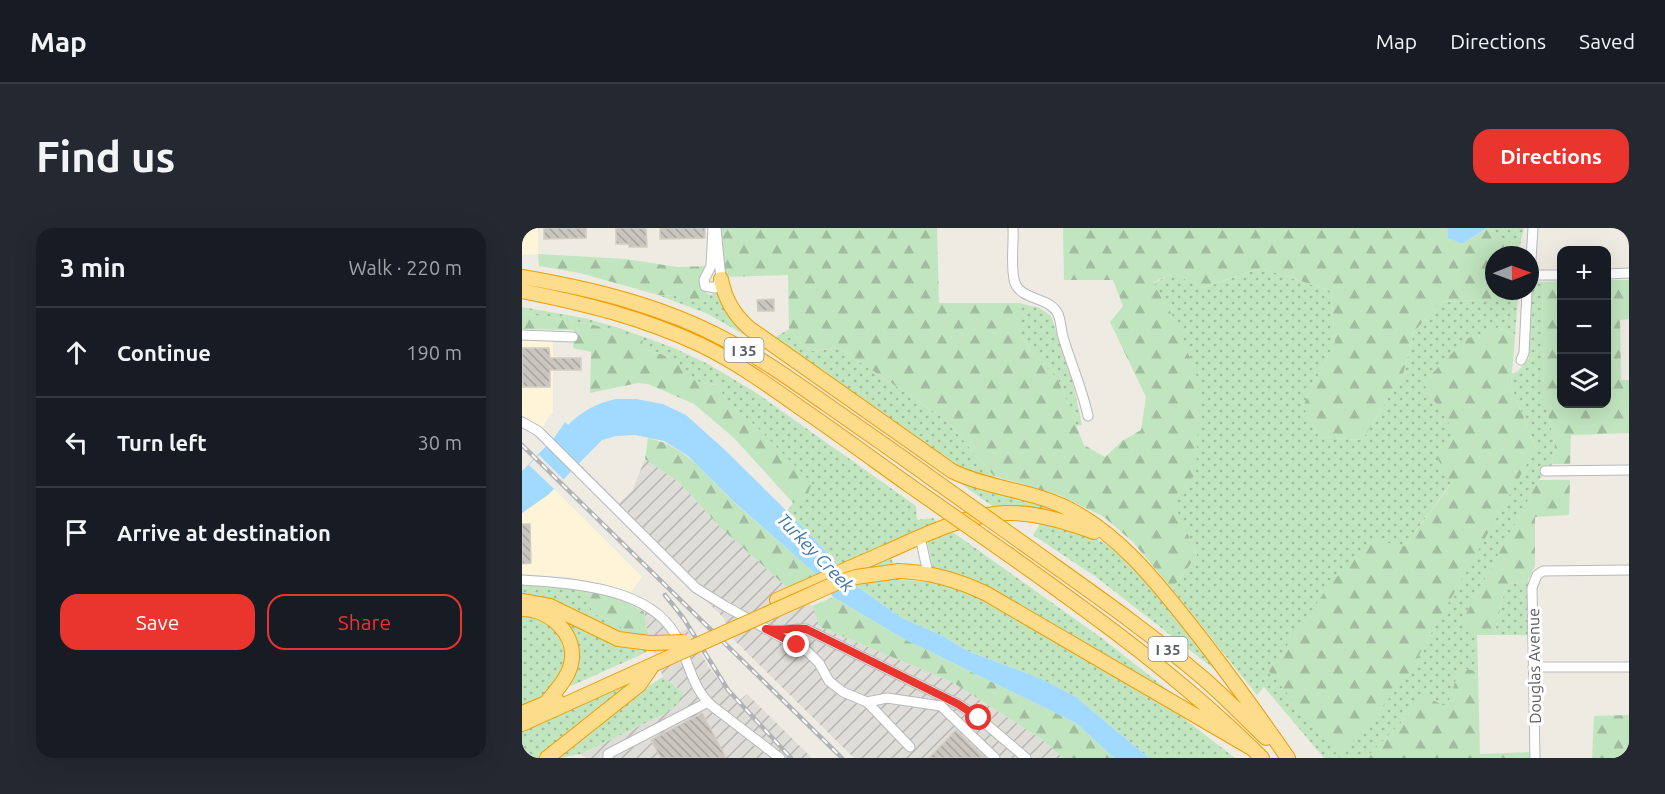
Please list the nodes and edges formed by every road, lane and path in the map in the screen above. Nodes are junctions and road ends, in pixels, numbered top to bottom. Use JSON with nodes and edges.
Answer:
{"nodes":[{"id":1,"x":715,"y":228,"type":"edge"},
{"id":2,"x":1013,"y":228,"type":"edge"},
{"id":3,"x":1533,"y":228,"type":"edge"},
{"id":4,"x":1532,"y":246,"type":"edge"},
{"id":5,"x":1629,"y":273,"type":"edge"},
{"id":6,"x":1557,"y":274,"type":"edge"},
{"id":7,"x":1611,"y":274,"type":"edge"},
{"id":8,"x":1539,"y":275,"type":"edge"},
{"id":9,"x":522,"y":277,"type":"edge"},
{"id":10,"x":721,"y":279,"type":"junction"},
{"id":11,"x":522,"y":291,"type":"edge"},
{"id":12,"x":1527,"y":300,"type":"edge"},
{"id":13,"x":522,"y":335,"type":"edge"},
{"id":14,"x":573,"y":337,"type":"dead end"},
{"id":15,"x":1521,"y":360,"type":"dead end"},
{"id":16,"x":1088,"y":416,"type":"dead end"},
{"id":17,"x":522,"y":422,"type":"edge"},
{"id":18,"x":1629,"y":470,"type":"edge"},
{"id":19,"x":1545,"y":471,"type":"dead end"},
{"id":20,"x":920,"y":537,"type":"junction"},
{"id":21,"x":1115,"y":541,"type":"junction"},
{"id":22,"x":1629,"y":570,"type":"edge"},
{"id":23,"x":928,"y":573,"type":"junction"},
{"id":24,"x":522,"y":580,"type":"edge"},
{"id":25,"x":522,"y":601,"type":"edge"},
{"id":26,"x":522,"y":609,"type":"edge"},
{"id":27,"x":766,"y":629,"type":"junction"},
{"id":28,"x":684,"y":647,"type":"junction"},
{"id":29,"x":654,"y":656,"type":"junction"},
{"id":30,"x":1533,"y":667,"type":"junction"},
{"id":31,"x":1629,"y":667,"type":"edge"},
{"id":32,"x":708,"y":702,"type":"junction"},
{"id":33,"x":867,"y":702,"type":"junction"},
{"id":34,"x":546,"y":703,"type":"junction"},
{"id":35,"x":522,"y":713,"type":"edge"},
{"id":36,"x":522,"y":724,"type":"edge"},
{"id":37,"x":910,"y":747,"type":"dead end"},
{"id":38,"x":1258,"y":753,"type":"edge"},
{"id":39,"x":547,"y":758,"type":"edge"},
{"id":40,"x":608,"y":758,"type":"edge"},
{"id":41,"x":780,"y":758,"type":"edge"},
{"id":42,"x":995,"y":758,"type":"edge"},
{"id":43,"x":1026,"y":758,"type":"edge"},
{"id":44,"x":1288,"y":758,"type":"edge"},
{"id":45,"x":1535,"y":758,"type":"edge"}],
"edges":[{"from":1,"to":10,"type":"street"},
{"from":1,"to":10,"type":"street"},
{"from":2,"to":16,"type":"street"},
{"from":3,"to":4,"type":"street"},
{"from":5,"to":7,"type":"street"},
{"from":6,"to":8,"type":"street"},
{"from":9,"to":44,"type":"highway","number":"I 35","bridge":true},
{"from":10,"to":21,"type":"highway"},
{"from":11,"to":38,"type":"highway","number":"I 35","bridge":true},
{"from":12,"to":15,"type":"street"},
{"from":13,"to":14,"type":"street"},
{"from":17,"to":27,"type":"street"},
{"from":18,"to":19,"type":"street"},
{"from":20,"to":21,"type":"highway"},
{"from":20,"to":23,"type":"street"},
{"from":20,"to":28,"type":"highway"},
{"from":21,"to":44,"type":"highway"},
{"from":22,"to":30,"type":"street","name":"Douglas Avenue"},
{"from":23,"to":29,"type":"highway","bridge":true},
{"from":23,"to":38,"type":"highway"},
{"from":24,"to":28,"type":"street"},
{"from":25,"to":29,"type":"highway"},
{"from":26,"to":34,"type":"highway"},
{"from":27,"to":33,"type":"street"},
{"from":27,"to":43,"type":"street"},
{"from":28,"to":29,"type":"highway","bridge":true},
{"from":28,"to":32,"type":"street"},
{"from":29,"to":34,"type":"highway"},
{"from":29,"to":36,"type":"highway"},
{"from":29,"to":39,"type":"highway"},
{"from":30,"to":31,"type":"street"},
{"from":30,"to":45,"type":"street","name":"Douglas Avenue"},
{"from":32,"to":40,"type":"street"},
{"from":32,"to":41,"type":"street"},
{"from":33,"to":37,"type":"street"},
{"from":33,"to":42,"type":"street"},
{"from":34,"to":35,"type":"highway"}]}
